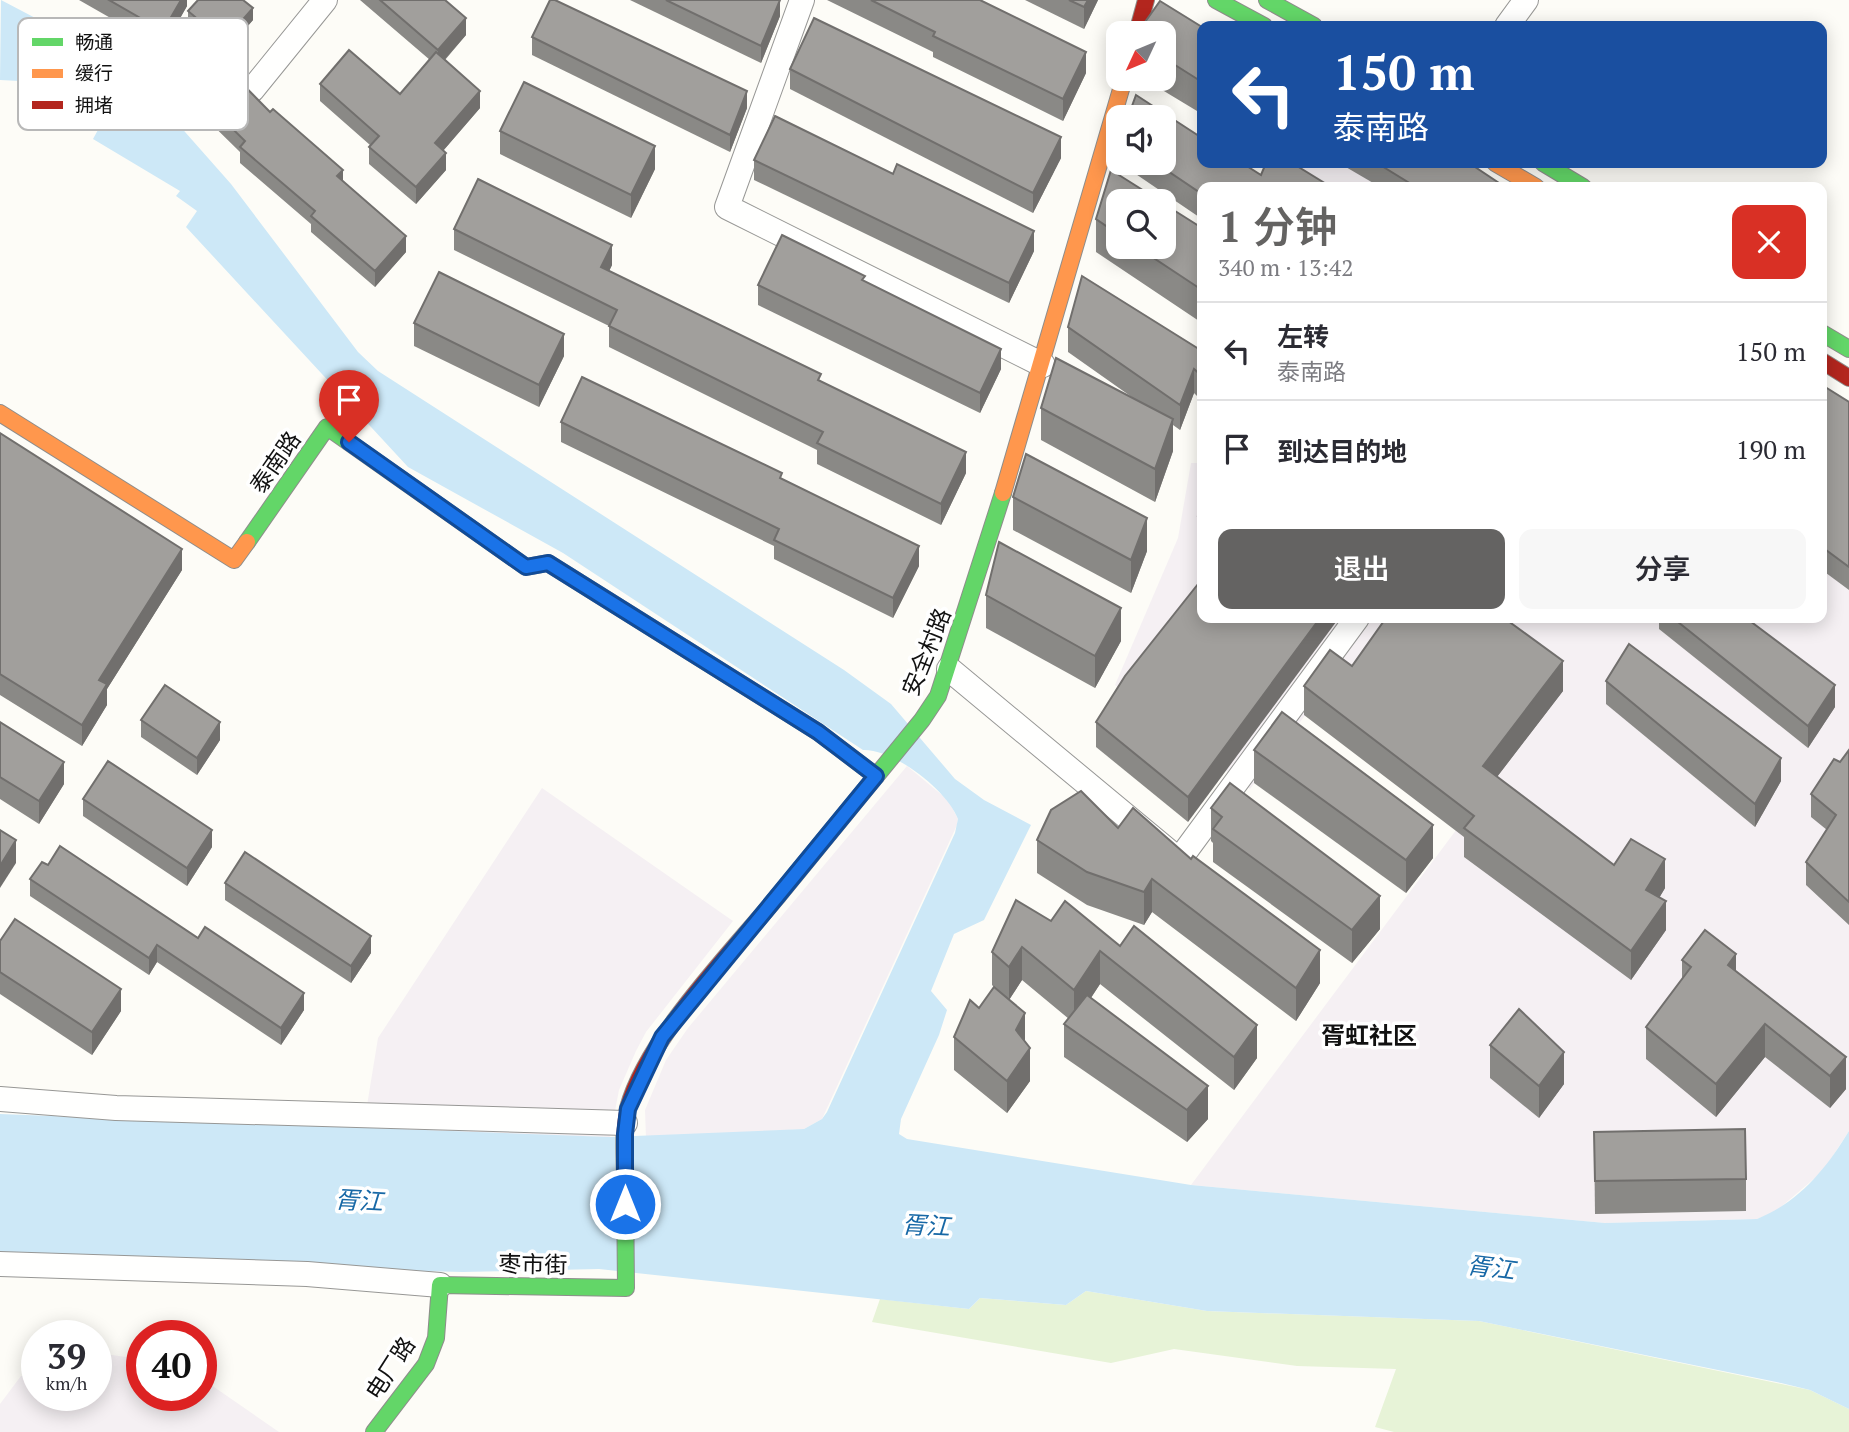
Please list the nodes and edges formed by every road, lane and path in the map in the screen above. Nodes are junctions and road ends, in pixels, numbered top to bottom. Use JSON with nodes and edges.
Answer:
{"nodes":[{"id":1,"x":325,"y":0,"type":"edge"},
{"id":2,"x":802,"y":0,"type":"edge"},
{"id":3,"x":1146,"y":0,"type":"edge"},
{"id":4,"x":1216,"y":0,"type":"edge"},
{"id":5,"x":1268,"y":0,"type":"edge"},
{"id":6,"x":1526,"y":0,"type":"edge"},
{"id":7,"x":1140,"y":21,"type":"edge"},
{"id":8,"x":1255,"y":21,"type":"edge"},
{"id":9,"x":1305,"y":21,"type":"edge"},
{"id":10,"x":1511,"y":21,"type":"edge"},
{"id":11,"x":252,"y":90,"type":"edge"},
{"id":12,"x":1121,"y":91,"type":"edge"},
{"id":13,"x":1504,"y":168,"type":"edge"},
{"id":14,"x":1551,"y":168,"type":"edge"},
{"id":15,"x":1527,"y":182,"type":"edge"},
{"id":16,"x":1575,"y":182,"type":"edge"},
{"id":17,"x":1827,"y":335,"type":"edge"},
{"id":18,"x":1849,"y":349,"type":"edge"},
{"id":19,"x":1043,"y":365,"type":"junction"},
{"id":20,"x":1827,"y":365,"type":"edge"},
{"id":21,"x":1849,"y":378,"type":"edge"},
{"id":22,"x":0,"y":413,"type":"edge"},
{"id":23,"x":1353,"y":623,"type":"edge"},
{"id":24,"x":949,"y":669,"type":"junction"},
{"id":25,"x":876,"y":776,"type":"junction"},
{"id":26,"x":0,"y":1099,"type":"edge"},
{"id":27,"x":625,"y":1129,"type":"junction"},
{"id":28,"x":0,"y":1264,"type":"edge"},
{"id":29,"x":625,"y":1281,"type":"joint"},
{"id":30,"x":440,"y":1285,"type":"junction"},
{"id":31,"x":374,"y":1432,"type":"edge"}],
"edges":[{"from":1,"to":11,"type":"street"},
{"from":2,"to":19,"type":"street"},
{"from":3,"to":7,"type":"street"},
{"from":4,"to":8,"type":"street"},
{"from":5,"to":9,"type":"street"},
{"from":6,"to":10,"type":"street"},
{"from":12,"to":19,"type":"street","name":"安全村路"},
{"from":13,"to":15,"type":"street"},
{"from":14,"to":16,"type":"street"},
{"from":17,"to":18,"type":"street"},
{"from":19,"to":24,"type":"street","name":"安全村路"},
{"from":20,"to":21,"type":"street"},
{"from":22,"to":25,"type":"street","name":"泰南路"},
{"from":23,"to":24,"type":"street"},
{"from":24,"to":25,"type":"street","name":"安全村路"},
{"from":25,"to":27,"type":"street","name":"安全村路"},
{"from":26,"to":27,"type":"street"},
{"from":27,"to":29,"type":"street","name":"安全村路"},
{"from":28,"to":30,"type":"street"},
{"from":29,"to":30,"type":"street","name":"枣市街"},
{"from":30,"to":31,"type":"street","name":"电厂路"}]}
